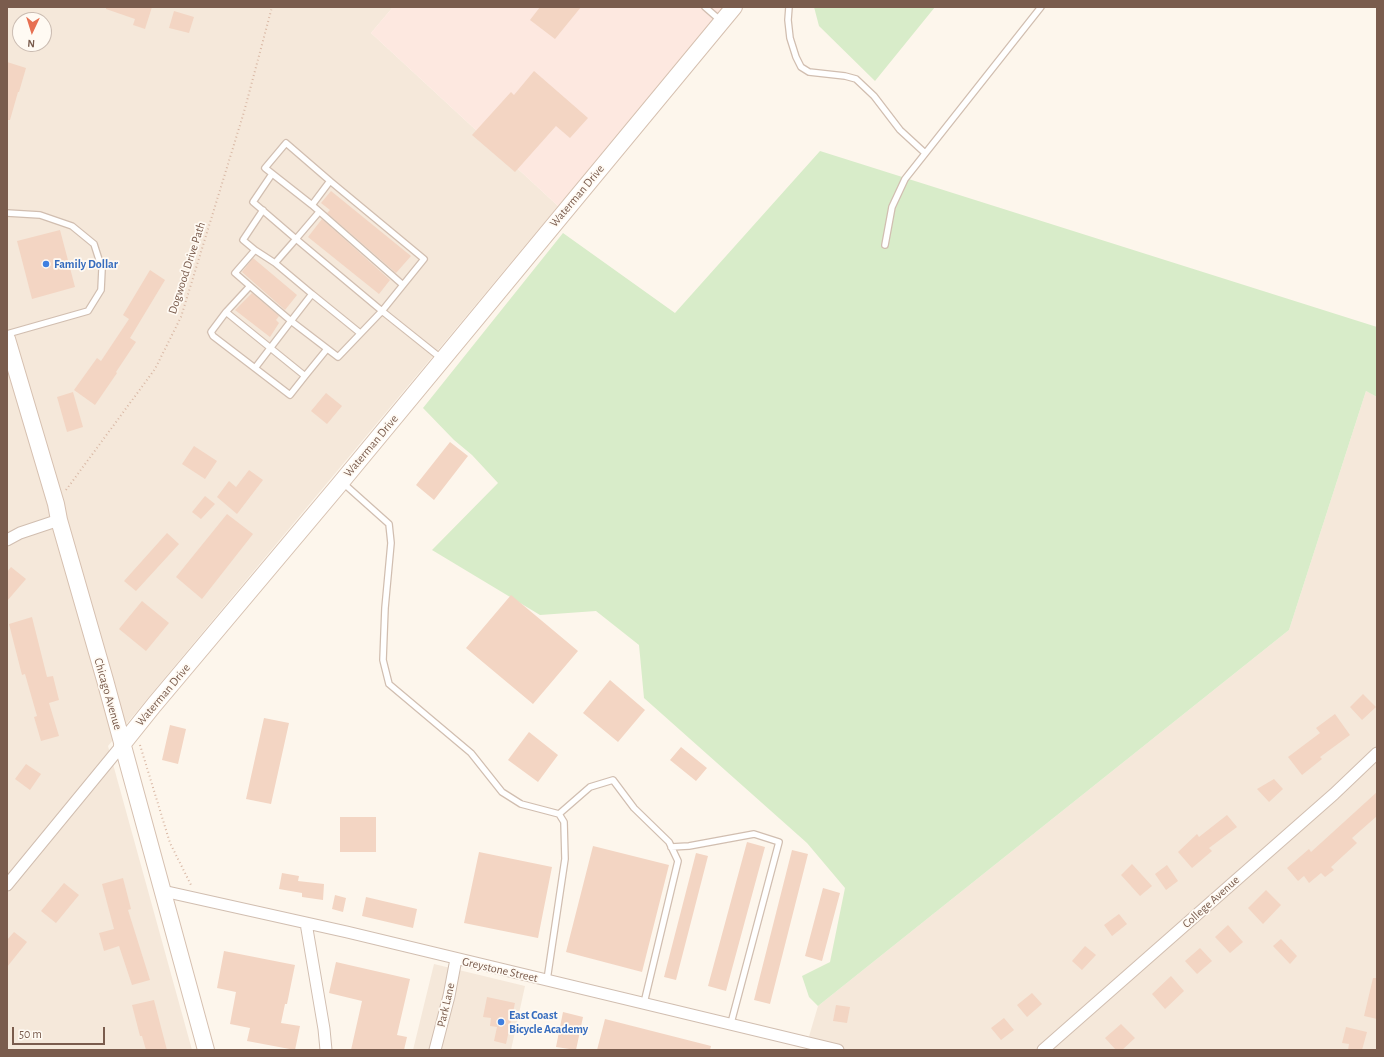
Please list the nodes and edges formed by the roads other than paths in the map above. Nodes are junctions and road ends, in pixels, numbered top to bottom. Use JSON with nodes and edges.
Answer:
{"nodes":[{"id":1,"x":705,"y":7,"type":"edge"},
{"id":2,"x":734,"y":7,"type":"edge"},
{"id":3,"x":789,"y":7,"type":"edge"},
{"id":4,"x":1041,"y":7,"type":"edge"},
{"id":5,"x":722,"y":22,"type":"junction"},
{"id":6,"x":925,"y":153,"type":"junction"},
{"id":7,"x":272,"y":174,"type":"junction"},
{"id":8,"x":330,"y":181,"type":"junction"},
{"id":9,"x":312,"y":205,"type":"junction"},
{"id":10,"x":263,"y":210,"type":"junction"},
{"id":11,"x":319,"y":212,"type":"junction"},
{"id":12,"x":7,"y":213,"type":"edge"},
{"id":13,"x":296,"y":239,"type":"junction"},
{"id":14,"x":885,"y":245,"type":"dead end"},
{"id":15,"x":255,"y":250,"type":"junction"},
{"id":16,"x":275,"y":263,"type":"junction"},
{"id":17,"x":403,"y":285,"type":"junction"},
{"id":18,"x":250,"y":286,"type":"junction"},
{"id":19,"x":312,"y":294,"type":"junction"},
{"id":20,"x":382,"y":311,"type":"junction"},
{"id":21,"x":226,"y":312,"type":"junction"},
{"id":22,"x":290,"y":321,"type":"junction"},
{"id":23,"x":7,"y":334,"type":"edge"},
{"id":24,"x":360,"y":334,"type":"junction"},
{"id":25,"x":7,"y":339,"type":"edge"},
{"id":26,"x":270,"y":348,"type":"junction"},
{"id":27,"x":327,"y":349,"type":"junction"},
{"id":28,"x":442,"y":359,"type":"junction"},
{"id":29,"x":255,"y":368,"type":"junction"},
{"id":30,"x":306,"y":376,"type":"junction"},
{"id":31,"x":341,"y":481,"type":"junction"},
{"id":32,"x":59,"y":520,"type":"junction"},
{"id":33,"x":7,"y":540,"type":"edge"},
{"id":34,"x":122,"y":745,"type":"junction"},
{"id":35,"x":1377,"y":754,"type":"edge"},
{"id":36,"x":559,"y":814,"type":"junction"},
{"id":37,"x":671,"y":847,"type":"junction"},
{"id":38,"x":7,"y":885,"type":"edge"},
{"id":39,"x":163,"y":890,"type":"junction"},
{"id":40,"x":306,"y":923,"type":"junction"},
{"id":41,"x":456,"y":959,"type":"junction"},
{"id":42,"x":547,"y":980,"type":"junction"},
{"id":43,"x":644,"y":1003,"type":"junction"},
{"id":44,"x":731,"y":1024,"type":"junction"},
{"id":45,"x":815,"y":1047,"type":"edge"},
{"id":46,"x":206,"y":1050,"type":"edge"},
{"id":47,"x":326,"y":1050,"type":"edge"},
{"id":48,"x":435,"y":1050,"type":"edge"},
{"id":49,"x":838,"y":1050,"type":"edge"},
{"id":50,"x":1043,"y":1050,"type":"edge"}],
"edges":[{"from":1,"to":5,"type":"lane"},
{"from":2,"to":5,"type":"street","name":"Waterman Drive"},
{"from":3,"to":6,"type":"lane"},
{"from":4,"to":6,"type":"lane"},
{"from":5,"to":28,"type":"street","name":"Waterman Drive"},
{"from":6,"to":14,"type":"lane"},
{"from":7,"to":8,"type":"lane"},
{"from":7,"to":9,"type":"lane"},
{"from":7,"to":10,"type":"lane"},
{"from":8,"to":9,"type":"lane"},
{"from":8,"to":17,"type":"lane"},
{"from":9,"to":11,"type":"lane"},
{"from":10,"to":13,"type":"lane"},
{"from":10,"to":15,"type":"lane"},
{"from":11,"to":13,"type":"lane"},
{"from":11,"to":17,"type":"lane"},
{"from":12,"to":23,"type":"lane"},
{"from":13,"to":16,"type":"lane"},
{"from":13,"to":20,"type":"lane"},
{"from":15,"to":16,"type":"lane"},
{"from":15,"to":18,"type":"lane"},
{"from":16,"to":19,"type":"lane"},
{"from":17,"to":20,"type":"lane"},
{"from":18,"to":21,"type":"lane"},
{"from":18,"to":22,"type":"lane"},
{"from":19,"to":22,"type":"lane"},
{"from":19,"to":24,"type":"lane"},
{"from":20,"to":24,"type":"lane"},
{"from":20,"to":28,"type":"lane"},
{"from":21,"to":26,"type":"lane"},
{"from":21,"to":29,"type":"lane"},
{"from":22,"to":26,"type":"lane"},
{"from":22,"to":27,"type":"lane"},
{"from":24,"to":27,"type":"lane"},
{"from":25,"to":32,"type":"street","name":"Chicago Avenue"},
{"from":26,"to":29,"type":"lane"},
{"from":26,"to":30,"type":"lane"},
{"from":27,"to":30,"type":"lane"},
{"from":28,"to":31,"type":"street","name":"Waterman Drive"},
{"from":29,"to":30,"type":"lane"},
{"from":31,"to":34,"type":"street","name":"Waterman Drive"},
{"from":31,"to":36,"type":"lane"},
{"from":32,"to":33,"type":"street"},
{"from":32,"to":34,"type":"street","name":"Chicago Avenue"},
{"from":34,"to":38,"type":"street","name":"Waterman Drive"},
{"from":34,"to":39,"type":"street","name":"Chicago Avenue"},
{"from":35,"to":50,"type":"street","name":"College Avenue"},
{"from":36,"to":37,"type":"lane"},
{"from":36,"to":42,"type":"lane"},
{"from":37,"to":43,"type":"lane"},
{"from":37,"to":44,"type":"lane"},
{"from":39,"to":40,"type":"street","name":"Greystone Street"},
{"from":39,"to":46,"type":"street","name":"Chicago Avenue"},
{"from":40,"to":41,"type":"street","name":"Greystone Street"},
{"from":40,"to":47,"type":"street"},
{"from":41,"to":42,"type":"street","name":"Greystone Street"},
{"from":41,"to":48,"type":"street","name":"Park Lane"},
{"from":42,"to":43,"type":"street","name":"Greystone Street"},
{"from":43,"to":44,"type":"street","name":"Greystone Street"},
{"from":44,"to":45,"type":"street","name":"Greystone Street"},
{"from":45,"to":49,"type":"street","name":"Greystone Street"}]}
